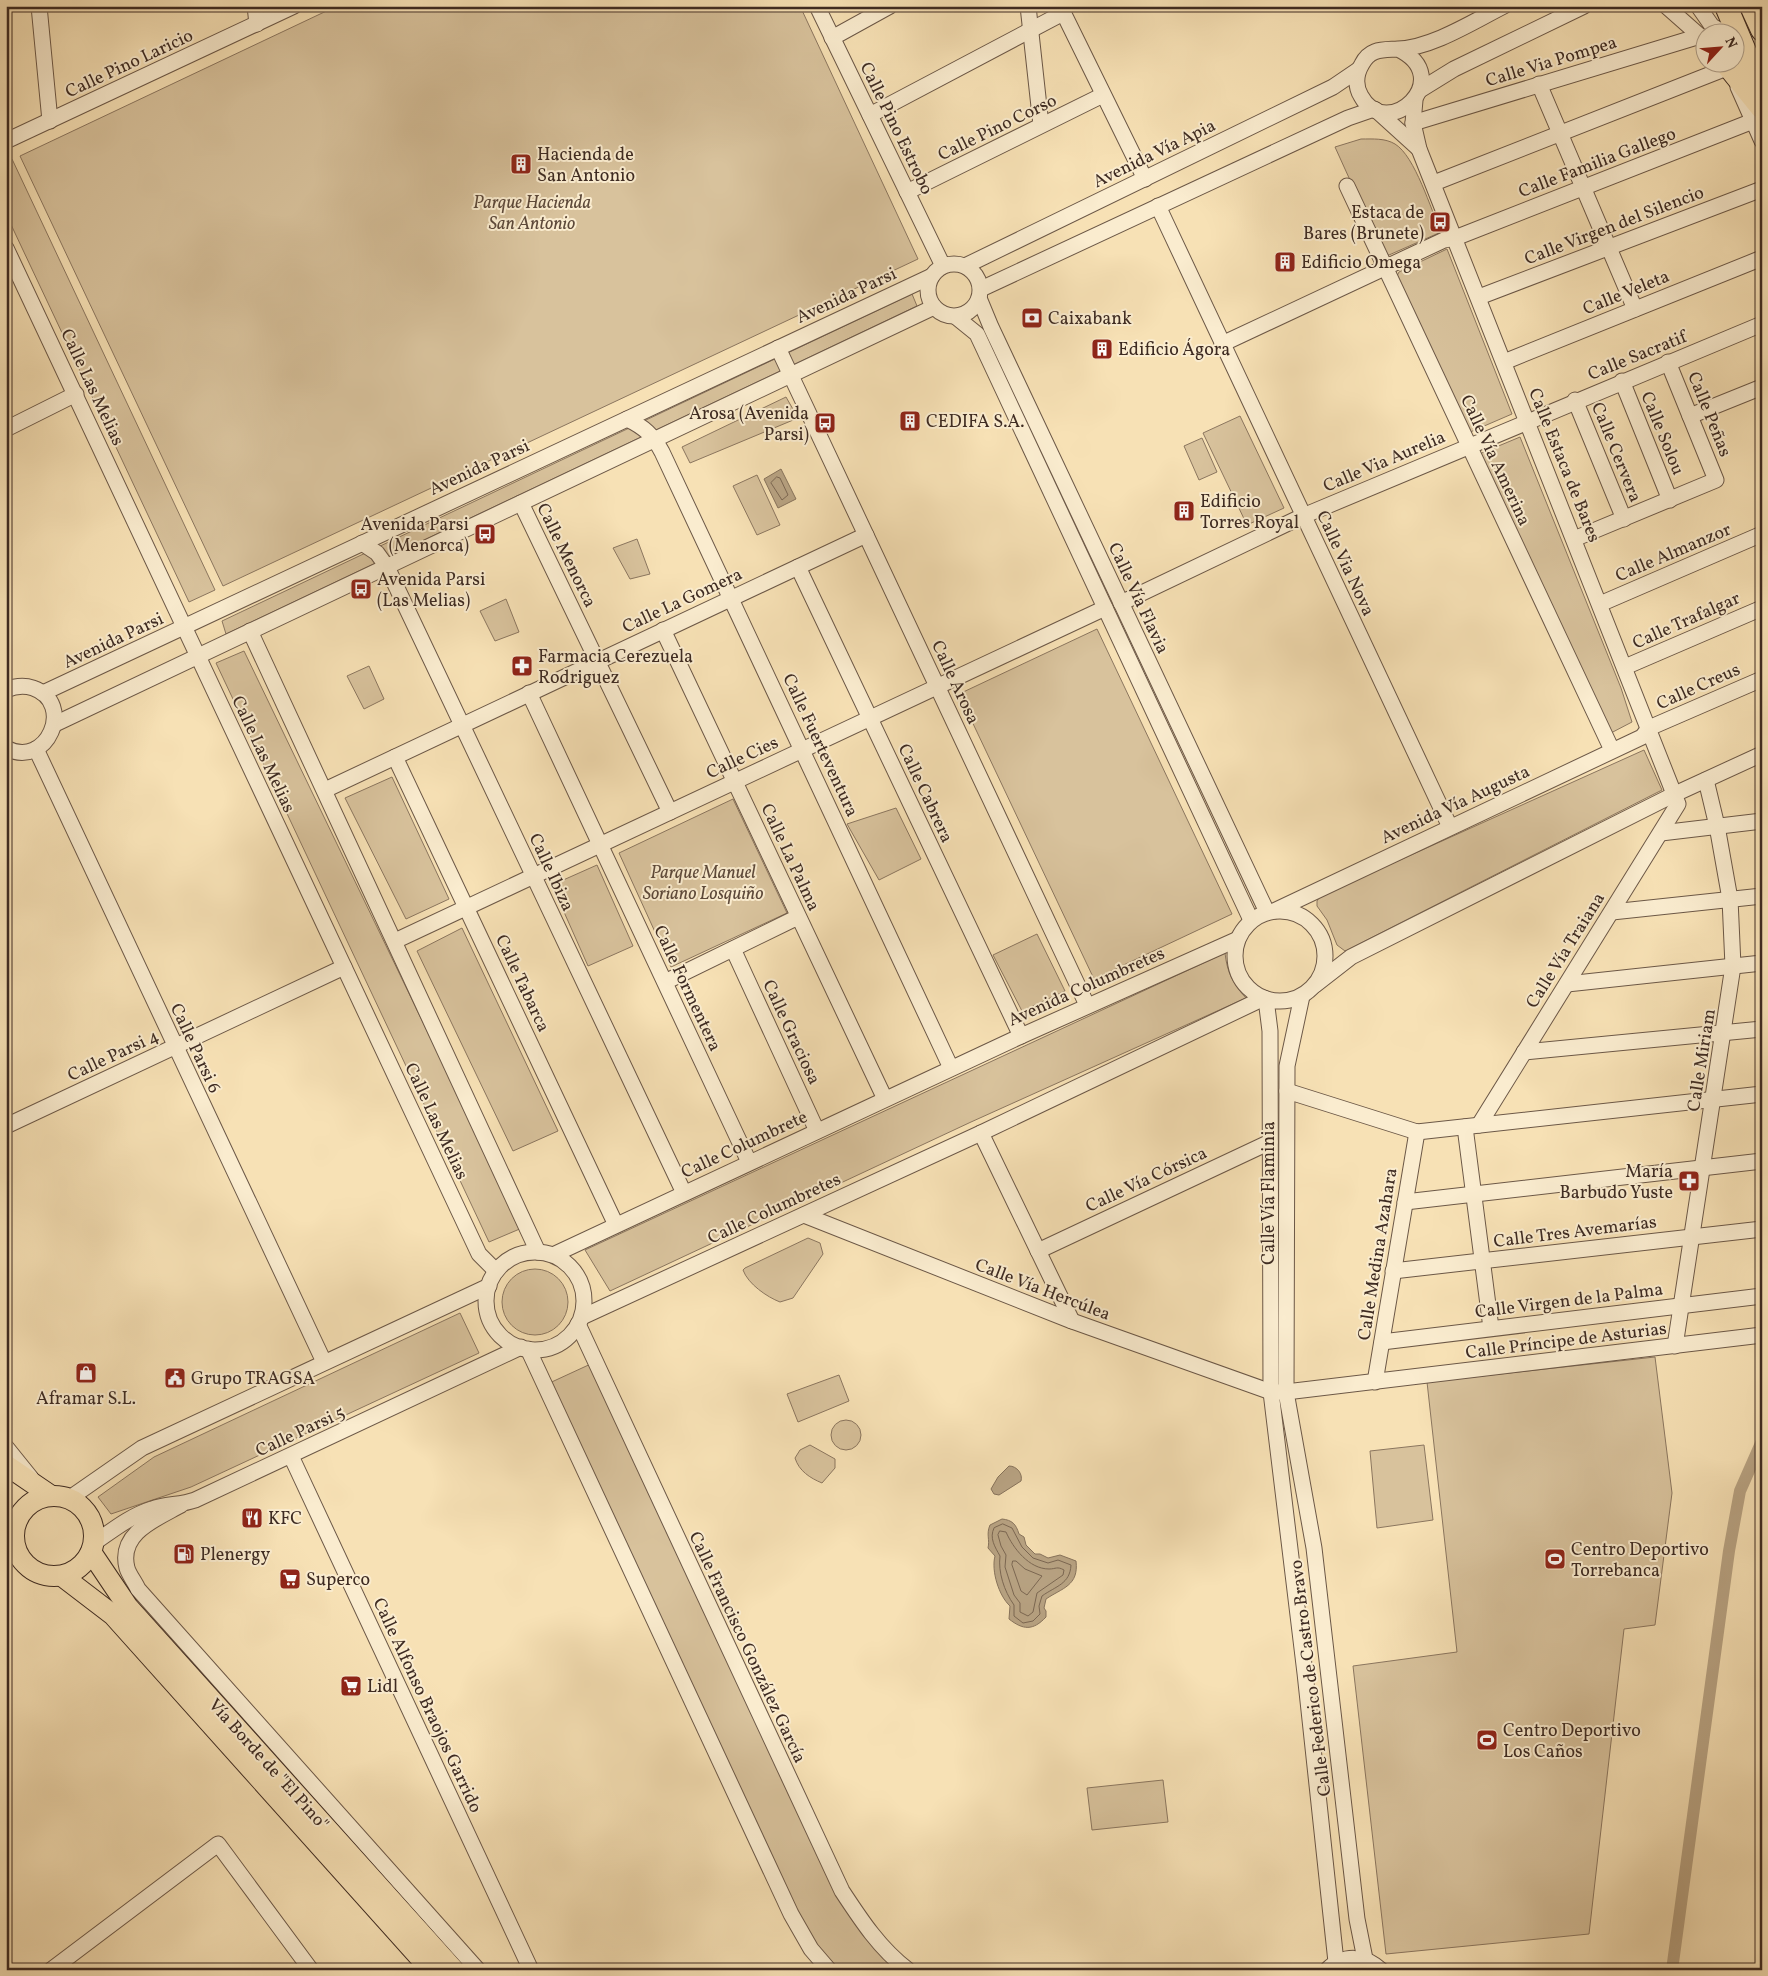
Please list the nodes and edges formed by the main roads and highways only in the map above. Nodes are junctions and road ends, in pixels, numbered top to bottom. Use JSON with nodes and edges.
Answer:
{"nodes":[{"id":1,"x":1726,"y":6,"type":"edge"},
{"id":2,"x":1751,"y":6,"type":"edge"},
{"id":3,"x":1762,"y":30,"type":"edge"},
{"id":4,"x":1730,"y":72,"type":"edge"},
{"id":5,"x":1762,"y":91,"type":"edge"},
{"id":6,"x":1757,"y":114,"type":"edge"},
{"id":7,"x":6,"y":1465,"type":"edge"},
{"id":8,"x":43,"y":1491,"type":"junction"},
{"id":9,"x":6,"y":1512,"type":"edge"},
{"id":10,"x":14,"y":1531,"type":"junction"},
{"id":11,"x":92,"y":1547,"type":"junction"},
{"id":12,"x":62,"y":1576,"type":"junction"},
{"id":13,"x":431,"y":1970,"type":"edge"},
{"id":14,"x":454,"y":1970,"type":"edge"}],
"edges":[{"from":1,"to":5,"type":"highway"},
{"from":2,"to":3,"type":"highway"},
{"from":4,"to":6,"type":"highway"},
{"from":7,"to":8,"type":"main road"},
{"from":8,"to":10,"type":"main road"},
{"from":8,"to":11,"type":"main road"},
{"from":9,"to":10,"type":"main road"},
{"from":10,"to":12,"type":"main road"},
{"from":11,"to":12,"type":"main road"},
{"from":11,"to":14,"type":"main road","name":"Vía Borde de \"El Pino\""},
{"from":12,"to":13,"type":"main road","name":"Vía Borde de \"El Pino\""}]}
